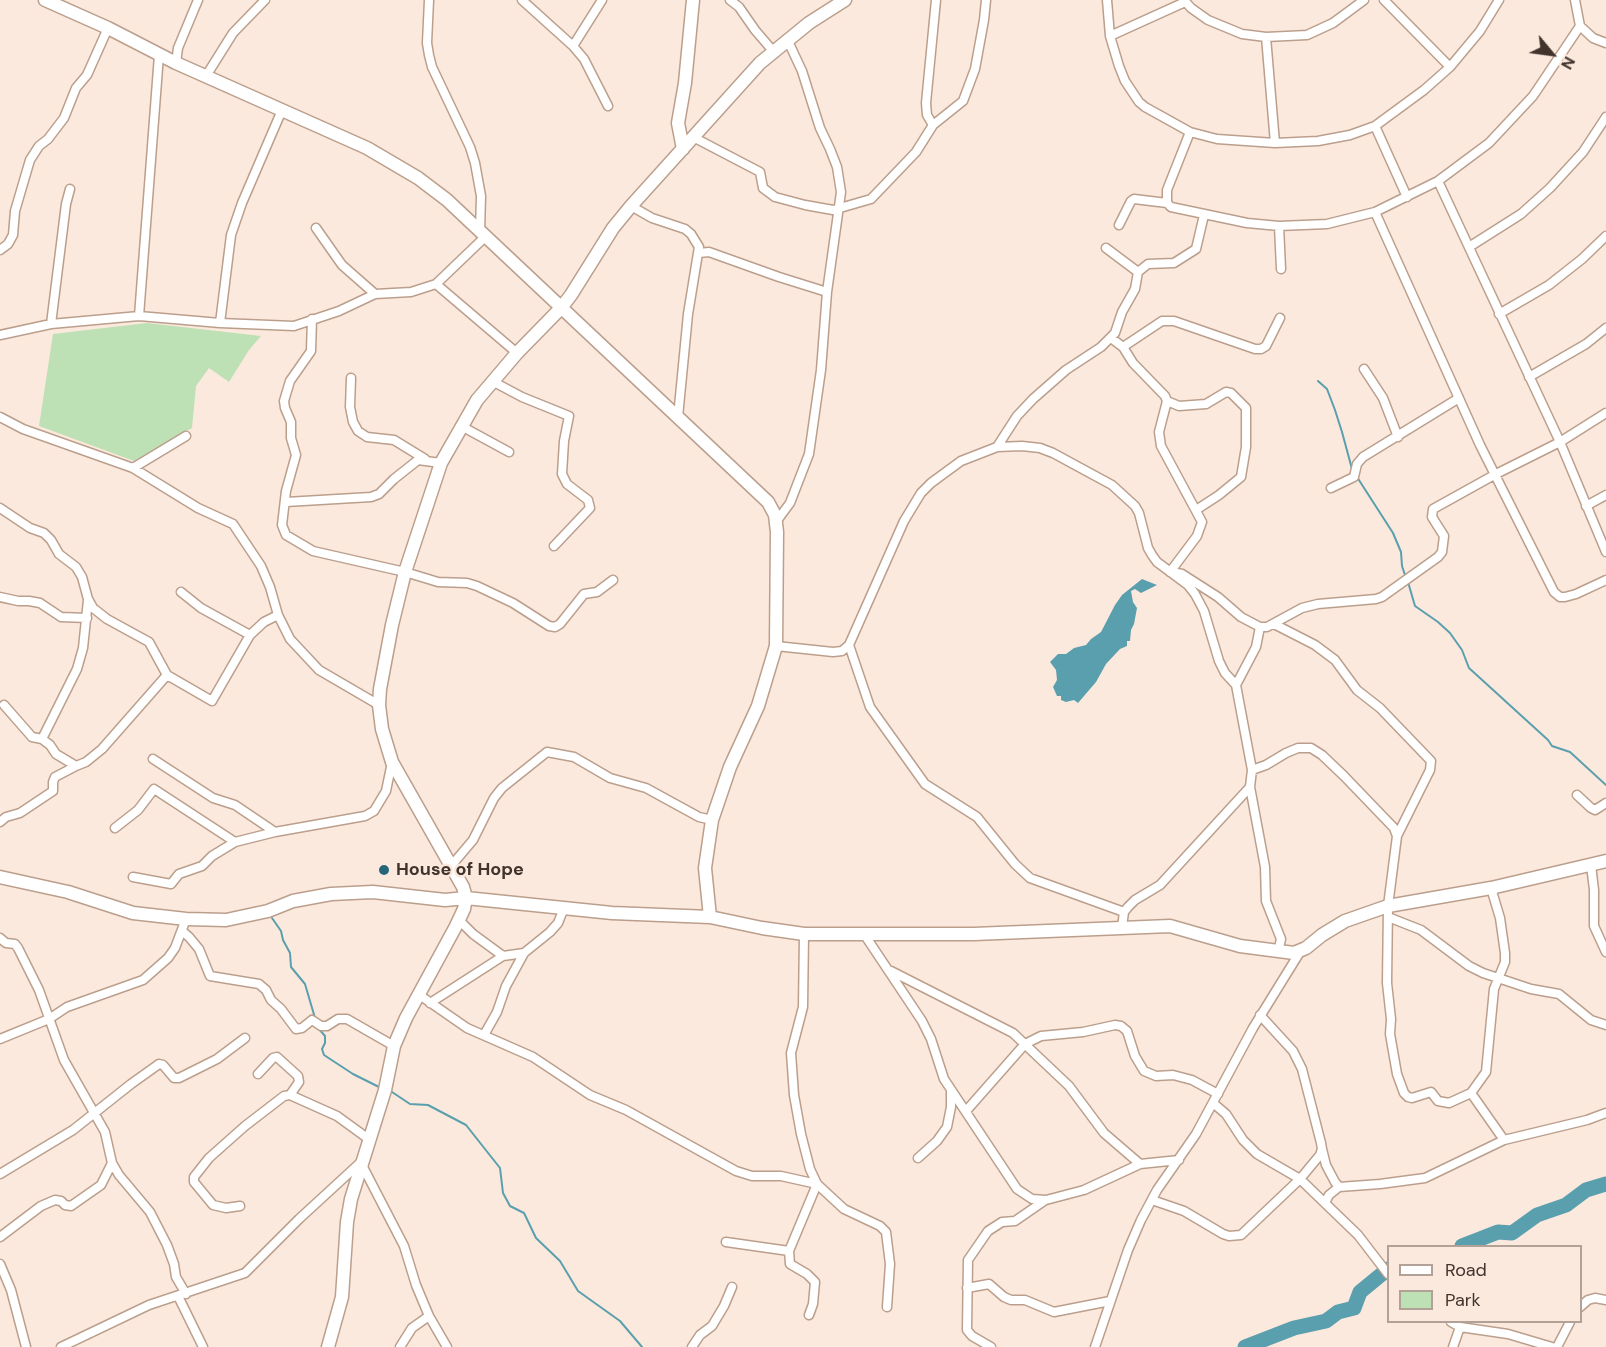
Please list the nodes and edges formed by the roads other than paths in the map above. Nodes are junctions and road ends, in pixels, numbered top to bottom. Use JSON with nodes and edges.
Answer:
{"nodes":[{"id":1,"x":45,"y":0,"type":"edge"},
{"id":2,"x":198,"y":0,"type":"edge"},
{"id":3,"x":265,"y":0,"type":"edge"},
{"id":4,"x":429,"y":0,"type":"edge"},
{"id":5,"x":522,"y":0,"type":"edge"},
{"id":6,"x":602,"y":0,"type":"edge"},
{"id":7,"x":693,"y":0,"type":"edge"},
{"id":8,"x":730,"y":0,"type":"edge"},
{"id":9,"x":845,"y":0,"type":"edge"},
{"id":10,"x":936,"y":0,"type":"edge"},
{"id":11,"x":986,"y":0,"type":"edge"},
{"id":12,"x":1107,"y":0,"type":"edge"},
{"id":13,"x":1364,"y":0,"type":"edge"},
{"id":14,"x":1383,"y":0,"type":"edge"},
{"id":15,"x":1499,"y":0,"type":"edge"},
{"id":16,"x":1575,"y":0,"type":"edge"},
{"id":17,"x":1185,"y":1,"type":"edge"},
{"id":18,"x":66,"y":4,"type":"edge"},
{"id":19,"x":1581,"y":26,"type":"junction"},
{"id":20,"x":108,"y":28,"type":"junction"},
{"id":21,"x":1110,"y":36,"type":"junction"},
{"id":22,"x":1266,"y":37,"type":"junction"},
{"id":23,"x":787,"y":39,"type":"junction"},
{"id":24,"x":1606,"y":43,"type":"edge"},
{"id":25,"x":573,"y":46,"type":"junction"},
{"id":26,"x":773,"y":51,"type":"junction"},
{"id":27,"x":159,"y":55,"type":"junction"},
{"id":28,"x":176,"y":63,"type":"junction"},
{"id":29,"x":1450,"y":67,"type":"junction"},
{"id":30,"x":206,"y":76,"type":"junction"},
{"id":31,"x":608,"y":106,"type":"dead end"},
{"id":32,"x":282,"y":110,"type":"junction"},
{"id":33,"x":1606,"y":117,"type":"edge"},
{"id":34,"x":933,"y":125,"type":"junction"},
{"id":35,"x":1375,"y":126,"type":"junction"},
{"id":36,"x":1190,"y":132,"type":"junction"},
{"id":37,"x":693,"y":137,"type":"junction"},
{"id":38,"x":1275,"y":143,"type":"junction"},
{"id":39,"x":683,"y":149,"type":"junction"},
{"id":40,"x":1438,"y":181,"type":"junction"},
{"id":41,"x":70,"y":189,"type":"dead end"},
{"id":42,"x":1407,"y":197,"type":"junction"},
{"id":43,"x":1167,"y":203,"type":"junction"},
{"id":44,"x":631,"y":207,"type":"junction"},
{"id":45,"x":839,"y":208,"type":"junction"},
{"id":46,"x":1375,"y":212,"type":"junction"},
{"id":47,"x":1204,"y":215,"type":"junction"},
{"id":48,"x":1119,"y":225,"type":"dead end"},
{"id":49,"x":1280,"y":226,"type":"junction"},
{"id":50,"x":316,"y":228,"type":"dead end"},
{"id":51,"x":482,"y":235,"type":"junction"},
{"id":52,"x":1606,"y":236,"type":"edge"},
{"id":53,"x":1469,"y":247,"type":"junction"},
{"id":54,"x":1106,"y":248,"type":"dead end"},
{"id":55,"x":0,"y":250,"type":"edge"},
{"id":56,"x":699,"y":253,"type":"junction"},
{"id":57,"x":1281,"y":270,"type":"dead end"},
{"id":58,"x":1138,"y":273,"type":"junction"},
{"id":59,"x":436,"y":284,"type":"junction"},
{"id":60,"x":827,"y":292,"type":"junction"},
{"id":61,"x":375,"y":294,"type":"junction"},
{"id":62,"x":561,"y":308,"type":"junction"},
{"id":63,"x":1499,"y":314,"type":"junction"},
{"id":64,"x":139,"y":316,"type":"junction"},
{"id":65,"x":1280,"y":318,"type":"dead end"},
{"id":66,"x":312,"y":319,"type":"junction"},
{"id":67,"x":220,"y":323,"type":"junction"},
{"id":68,"x":51,"y":324,"type":"junction"},
{"id":69,"x":1606,"y":328,"type":"edge"},
{"id":70,"x":0,"y":335,"type":"edge"},
{"id":71,"x":1111,"y":338,"type":"junction"},
{"id":72,"x":1123,"y":347,"type":"junction"},
{"id":73,"x":517,"y":353,"type":"junction"},
{"id":74,"x":1364,"y":369,"type":"dead end"},
{"id":75,"x":1529,"y":377,"type":"junction"},
{"id":76,"x":351,"y":378,"type":"dead end"},
{"id":77,"x":492,"y":381,"type":"junction"},
{"id":78,"x":1459,"y":398,"type":"junction"},
{"id":79,"x":1167,"y":401,"type":"junction"},
{"id":80,"x":1606,"y":413,"type":"edge"},
{"id":81,"x":0,"y":417,"type":"edge"},
{"id":82,"x":678,"y":417,"type":"junction"},
{"id":83,"x":463,"y":427,"type":"junction"},
{"id":84,"x":186,"y":436,"type":"dead end"},
{"id":85,"x":1398,"y":437,"type":"junction"},
{"id":86,"x":1560,"y":442,"type":"junction"},
{"id":87,"x":997,"y":447,"type":"junction"},
{"id":88,"x":509,"y":452,"type":"dead end"},
{"id":89,"x":428,"y":461,"type":"junction"},
{"id":90,"x":441,"y":463,"type":"junction"},
{"id":91,"x":133,"y":468,"type":"junction"},
{"id":92,"x":1496,"y":474,"type":"junction"},
{"id":93,"x":1331,"y":488,"type":"dead end"},
{"id":94,"x":1606,"y":495,"type":"edge"},
{"id":95,"x":286,"y":502,"type":"junction"},
{"id":96,"x":1586,"y":506,"type":"junction"},
{"id":97,"x":0,"y":508,"type":"edge"},
{"id":98,"x":1196,"y":510,"type":"junction"},
{"id":99,"x":776,"y":522,"type":"junction"},
{"id":100,"x":554,"y":546,"type":"dead end"},
{"id":101,"x":1606,"y":552,"type":"edge"},
{"id":102,"x":405,"y":572,"type":"junction"},
{"id":103,"x":1170,"y":572,"type":"junction"},
{"id":104,"x":613,"y":580,"type":"dead end"},
{"id":105,"x":1606,"y":580,"type":"edge"},
{"id":106,"x":181,"y":592,"type":"dead end"},
{"id":107,"x":0,"y":597,"type":"edge"},
{"id":108,"x":88,"y":599,"type":"junction"},
{"id":109,"x":278,"y":615,"type":"junction"},
{"id":110,"x":87,"y":618,"type":"junction"},
{"id":111,"x":1274,"y":624,"type":"junction"},
{"id":112,"x":1260,"y":627,"type":"junction"},
{"id":113,"x":250,"y":635,"type":"junction"},
{"id":114,"x":849,"y":645,"type":"junction"},
{"id":115,"x":776,"y":646,"type":"junction"},
{"id":116,"x":167,"y":675,"type":"junction"},
{"id":117,"x":1236,"y":684,"type":"junction"},
{"id":118,"x":4,"y":705,"type":"dead end"},
{"id":119,"x":379,"y":705,"type":"junction"},
{"id":120,"x":42,"y":739,"type":"junction"},
{"id":121,"x":153,"y":759,"type":"dead end"},
{"id":122,"x":392,"y":762,"type":"junction"},
{"id":123,"x":76,"y":766,"type":"junction"},
{"id":124,"x":1252,"y":770,"type":"junction"},
{"id":125,"x":1250,"y":787,"type":"junction"},
{"id":126,"x":1577,"y":795,"type":"dead end"},
{"id":127,"x":1606,"y":803,"type":"edge"},
{"id":128,"x":712,"y":820,"type":"junction"},
{"id":129,"x":0,"y":822,"type":"edge"},
{"id":130,"x":116,"y":828,"type":"dead end"},
{"id":131,"x":275,"y":832,"type":"junction"},
{"id":132,"x":1397,"y":836,"type":"junction"},
{"id":133,"x":236,"y":842,"type":"junction"},
{"id":134,"x":1606,"y":861,"type":"edge"},
{"id":135,"x":1591,"y":865,"type":"junction"},
{"id":136,"x":451,"y":866,"type":"junction"},
{"id":137,"x":0,"y":877,"type":"edge"},
{"id":138,"x":133,"y":877,"type":"dead end"},
{"id":139,"x":1491,"y":888,"type":"junction"},
{"id":140,"x":466,"y":898,"type":"junction"},
{"id":141,"x":564,"y":908,"type":"junction"},
{"id":142,"x":1388,"y":911,"type":"junction"},
{"id":143,"x":1124,"y":912,"type":"junction"},
{"id":144,"x":710,"y":916,"type":"junction"},
{"id":145,"x":186,"y":919,"type":"junction"},
{"id":146,"x":459,"y":920,"type":"junction"},
{"id":147,"x":1122,"y":927,"type":"junction"},
{"id":148,"x":182,"y":932,"type":"junction"},
{"id":149,"x":804,"y":934,"type":"junction"},
{"id":150,"x":864,"y":934,"type":"junction"},
{"id":151,"x":0,"y":938,"type":"edge"},
{"id":152,"x":1278,"y":952,"type":"junction"},
{"id":153,"x":1300,"y":952,"type":"junction"},
{"id":154,"x":1606,"y":952,"type":"edge"},
{"id":155,"x":524,"y":953,"type":"junction"},
{"id":156,"x":503,"y":956,"type":"junction"},
{"id":157,"x":890,"y":971,"type":"junction"},
{"id":158,"x":1498,"y":979,"type":"junction"},
{"id":159,"x":418,"y":994,"type":"junction"},
{"id":160,"x":430,"y":1003,"type":"junction"},
{"id":161,"x":1260,"y":1015,"type":"junction"},
{"id":162,"x":49,"y":1019,"type":"junction"},
{"id":163,"x":1606,"y":1025,"type":"edge"},
{"id":164,"x":484,"y":1035,"type":"junction"},
{"id":165,"x":245,"y":1038,"type":"dead end"},
{"id":166,"x":0,"y":1039,"type":"edge"},
{"id":167,"x":1025,"y":1044,"type":"junction"},
{"id":168,"x":393,"y":1046,"type":"junction"},
{"id":169,"x":258,"y":1074,"type":"dead end"},
{"id":170,"x":951,"y":1089,"type":"junction"},
{"id":171,"x":1471,"y":1093,"type":"junction"},
{"id":172,"x":290,"y":1095,"type":"junction"},
{"id":173,"x":1215,"y":1098,"type":"junction"},
{"id":174,"x":966,"y":1111,"type":"junction"},
{"id":175,"x":94,"y":1113,"type":"junction"},
{"id":176,"x":1606,"y":1113,"type":"edge"},
{"id":177,"x":370,"y":1140,"type":"junction"},
{"id":178,"x":1504,"y":1140,"type":"junction"},
{"id":179,"x":1322,"y":1149,"type":"junction"},
{"id":180,"x":918,"y":1158,"type":"dead end"},
{"id":181,"x":1179,"y":1160,"type":"junction"},
{"id":182,"x":362,"y":1162,"type":"junction"},
{"id":183,"x":112,"y":1163,"type":"junction"},
{"id":184,"x":1140,"y":1164,"type":"junction"},
{"id":185,"x":0,"y":1174,"type":"edge"},
{"id":186,"x":1300,"y":1179,"type":"junction"},
{"id":187,"x":817,"y":1184,"type":"junction"},
{"id":188,"x":1339,"y":1186,"type":"junction"},
{"id":189,"x":1046,"y":1200,"type":"junction"},
{"id":190,"x":1152,"y":1200,"type":"junction"},
{"id":191,"x":1325,"y":1203,"type":"junction"},
{"id":192,"x":240,"y":1206,"type":"dead end"},
{"id":193,"x":0,"y":1237,"type":"edge"},
{"id":194,"x":726,"y":1242,"type":"dead end"},
{"id":195,"x":789,"y":1251,"type":"junction"},
{"id":196,"x":0,"y":1264,"type":"edge"},
{"id":197,"x":1387,"y":1273,"type":"edge"},
{"id":198,"x":732,"y":1287,"type":"dead end"},
{"id":199,"x":967,"y":1288,"type":"junction"},
{"id":200,"x":182,"y":1295,"type":"junction"},
{"id":201,"x":1606,"y":1300,"type":"edge"},
{"id":202,"x":1110,"y":1301,"type":"junction"},
{"id":203,"x":1582,"y":1306,"type":"edge"},
{"id":204,"x":887,"y":1307,"type":"dead end"},
{"id":205,"x":809,"y":1315,"type":"dead end"},
{"id":206,"x":429,"y":1316,"type":"junction"},
{"id":207,"x":1453,"y":1323,"type":"edge"},
{"id":208,"x":1569,"y":1323,"type":"edge"},
{"id":209,"x":1460,"y":1327,"type":"junction"},
{"id":210,"x":72,"y":1344,"type":"edge"},
{"id":211,"x":26,"y":1347,"type":"edge"},
{"id":212,"x":61,"y":1347,"type":"edge"},
{"id":213,"x":203,"y":1347,"type":"edge"},
{"id":214,"x":328,"y":1347,"type":"edge"},
{"id":215,"x":400,"y":1347,"type":"edge"},
{"id":216,"x":447,"y":1347,"type":"edge"},
{"id":217,"x":692,"y":1347,"type":"edge"},
{"id":218,"x":991,"y":1347,"type":"edge"},
{"id":219,"x":1095,"y":1347,"type":"edge"},
{"id":220,"x":1452,"y":1347,"type":"edge"},
{"id":221,"x":1552,"y":1347,"type":"edge"},
{"id":222,"x":1557,"y":1347,"type":"edge"}],
"edges":[{"from":1,"to":18,"type":"street"},
{"from":2,"to":28,"type":"street"},
{"from":3,"to":30,"type":"street"},
{"from":4,"to":51,"type":"street"},
{"from":5,"to":25,"type":"street"},
{"from":6,"to":25,"type":"street"},
{"from":7,"to":39,"type":"street"},
{"from":8,"to":26,"type":"street"},
{"from":9,"to":23,"type":"street"},
{"from":10,"to":34,"type":"street"},
{"from":11,"to":34,"type":"street"},
{"from":12,"to":21,"type":"street"},
{"from":13,"to":22,"type":"street"},
{"from":14,"to":29,"type":"street"},
{"from":15,"to":29,"type":"street"},
{"from":16,"to":19,"type":"street"},
{"from":17,"to":21,"type":"street"},
{"from":17,"to":22,"type":"street"},
{"from":18,"to":20,"type":"street"},
{"from":19,"to":24,"type":"street"},
{"from":19,"to":40,"type":"street"},
{"from":20,"to":27,"type":"street"},
{"from":20,"to":55,"type":"street"},
{"from":21,"to":36,"type":"street"},
{"from":22,"to":38,"type":"street"},
{"from":23,"to":26,"type":"street"},
{"from":23,"to":45,"type":"street"},
{"from":25,"to":31,"type":"street"},
{"from":26,"to":37,"type":"street"},
{"from":27,"to":28,"type":"street"},
{"from":27,"to":64,"type":"street"},
{"from":28,"to":30,"type":"street"},
{"from":29,"to":35,"type":"street"},
{"from":30,"to":32,"type":"street"},
{"from":32,"to":51,"type":"street"},
{"from":32,"to":67,"type":"street"},
{"from":33,"to":53,"type":"street"},
{"from":34,"to":45,"type":"street"},
{"from":35,"to":38,"type":"street"},
{"from":35,"to":42,"type":"street"},
{"from":36,"to":38,"type":"street"},
{"from":36,"to":43,"type":"street"},
{"from":37,"to":39,"type":"street"},
{"from":37,"to":45,"type":"street"},
{"from":39,"to":44,"type":"street"},
{"from":40,"to":42,"type":"street"},
{"from":40,"to":53,"type":"street"},
{"from":41,"to":68,"type":"street"},
{"from":42,"to":46,"type":"street"},
{"from":43,"to":47,"type":"street"},
{"from":43,"to":48,"type":"street"},
{"from":44,"to":56,"type":"street"},
{"from":44,"to":62,"type":"street"},
{"from":45,"to":60,"type":"street"},
{"from":46,"to":49,"type":"street"},
{"from":46,"to":78,"type":"street"},
{"from":47,"to":49,"type":"street"},
{"from":47,"to":58,"type":"street"},
{"from":49,"to":57,"type":"street"},
{"from":50,"to":61,"type":"street"},
{"from":51,"to":59,"type":"street"},
{"from":51,"to":62,"type":"street"},
{"from":52,"to":63,"type":"street"},
{"from":53,"to":63,"type":"street"},
{"from":54,"to":58,"type":"street"},
{"from":56,"to":60,"type":"street"},
{"from":56,"to":82,"type":"street"},
{"from":58,"to":71,"type":"street"},
{"from":59,"to":61,"type":"street"},
{"from":59,"to":73,"type":"street"},
{"from":60,"to":99,"type":"street"},
{"from":61,"to":66,"type":"street"},
{"from":62,"to":73,"type":"street"},
{"from":62,"to":82,"type":"street"},
{"from":63,"to":75,"type":"street"},
{"from":64,"to":67,"type":"street"},
{"from":64,"to":68,"type":"street"},
{"from":65,"to":72,"type":"street"},
{"from":66,"to":67,"type":"street"},
{"from":66,"to":95,"type":"street"},
{"from":68,"to":70,"type":"street"},
{"from":69,"to":75,"type":"street"},
{"from":71,"to":72,"type":"street"},
{"from":71,"to":87,"type":"street"},
{"from":72,"to":79,"type":"street"},
{"from":73,"to":77,"type":"street"},
{"from":74,"to":85,"type":"street"},
{"from":75,"to":86,"type":"street"},
{"from":76,"to":89,"type":"street"},
{"from":77,"to":83,"type":"street"},
{"from":77,"to":100,"type":"street"},
{"from":78,"to":85,"type":"street"},
{"from":78,"to":92,"type":"street"},
{"from":79,"to":98,"type":"street"},
{"from":79,"to":98,"type":"street"},
{"from":80,"to":86,"type":"street"},
{"from":81,"to":91,"type":"street"},
{"from":82,"to":99,"type":"street"},
{"from":83,"to":88,"type":"street"},
{"from":83,"to":90,"type":"street"},
{"from":84,"to":91,"type":"street"},
{"from":85,"to":93,"type":"street"},
{"from":86,"to":92,"type":"street"},
{"from":86,"to":96,"type":"street"},
{"from":87,"to":103,"type":"street"},
{"from":87,"to":114,"type":"street"},
{"from":89,"to":90,"type":"street"},
{"from":89,"to":95,"type":"street"},
{"from":90,"to":102,"type":"street"},
{"from":91,"to":109,"type":"street"},
{"from":92,"to":105,"type":"street"},
{"from":92,"to":111,"type":"street"},
{"from":94,"to":96,"type":"street"},
{"from":95,"to":102,"type":"street"},
{"from":96,"to":101,"type":"street"},
{"from":97,"to":108,"type":"street"},
{"from":98,"to":103,"type":"street"},
{"from":99,"to":115,"type":"street"},
{"from":102,"to":104,"type":"street"},
{"from":102,"to":119,"type":"street"},
{"from":103,"to":112,"type":"street"},
{"from":103,"to":117,"type":"street"},
{"from":106,"to":113,"type":"street"},
{"from":107,"to":110,"type":"street"},
{"from":108,"to":110,"type":"street"},
{"from":108,"to":116,"type":"street"},
{"from":109,"to":113,"type":"street"},
{"from":109,"to":119,"type":"street"},
{"from":110,"to":120,"type":"street"},
{"from":111,"to":112,"type":"street"},
{"from":111,"to":132,"type":"street"},
{"from":112,"to":117,"type":"street"},
{"from":113,"to":116,"type":"street"},
{"from":114,"to":115,"type":"street"},
{"from":114,"to":143,"type":"street"},
{"from":115,"to":128,"type":"street"},
{"from":116,"to":123,"type":"street"},
{"from":117,"to":124,"type":"street"},
{"from":118,"to":120,"type":"street"},
{"from":119,"to":122,"type":"street"},
{"from":120,"to":123,"type":"street"},
{"from":121,"to":131,"type":"street"},
{"from":122,"to":131,"type":"street"},
{"from":122,"to":136,"type":"street"},
{"from":123,"to":129,"type":"street"},
{"from":124,"to":125,"type":"street"},
{"from":124,"to":132,"type":"street"},
{"from":125,"to":143,"type":"street"},
{"from":125,"to":152,"type":"street"},
{"from":126,"to":127,"type":"street"},
{"from":128,"to":136,"type":"street"},
{"from":128,"to":144,"type":"street"},
{"from":130,"to":133,"type":"street"},
{"from":131,"to":133,"type":"street"},
{"from":132,"to":142,"type":"street"},
{"from":133,"to":138,"type":"street"},
{"from":134,"to":135,"type":"street"},
{"from":135,"to":139,"type":"street"},
{"from":135,"to":154,"type":"street"},
{"from":136,"to":140,"type":"street"},
{"from":137,"to":145,"type":"street"},
{"from":139,"to":142,"type":"street"},
{"from":139,"to":158,"type":"street"},
{"from":140,"to":141,"type":"street"},
{"from":140,"to":145,"type":"street"},
{"from":140,"to":146,"type":"street"},
{"from":141,"to":144,"type":"street"},
{"from":141,"to":155,"type":"street"},
{"from":142,"to":153,"type":"street"},
{"from":142,"to":158,"type":"street"},
{"from":142,"to":171,"type":"street"},
{"from":143,"to":147,"type":"street"},
{"from":144,"to":149,"type":"street"},
{"from":145,"to":148,"type":"street"},
{"from":146,"to":156,"type":"street"},
{"from":146,"to":159,"type":"street"},
{"from":147,"to":150,"type":"street"},
{"from":147,"to":152,"type":"street"},
{"from":148,"to":162,"type":"street"},
{"from":148,"to":168,"type":"street"},
{"from":149,"to":150,"type":"street"},
{"from":149,"to":187,"type":"street"},
{"from":150,"to":157,"type":"street"},
{"from":151,"to":162,"type":"street"},
{"from":152,"to":153,"type":"street"},
{"from":153,"to":161,"type":"street"},
{"from":155,"to":156,"type":"street"},
{"from":155,"to":164,"type":"street"},
{"from":156,"to":160,"type":"street"},
{"from":157,"to":167,"type":"street"},
{"from":157,"to":170,"type":"street"},
{"from":158,"to":163,"type":"street"},
{"from":158,"to":171,"type":"street"},
{"from":159,"to":160,"type":"street"},
{"from":159,"to":168,"type":"street"},
{"from":160,"to":164,"type":"street"},
{"from":161,"to":173,"type":"street"},
{"from":161,"to":179,"type":"street"},
{"from":162,"to":166,"type":"street"},
{"from":162,"to":175,"type":"street"},
{"from":164,"to":187,"type":"street"},
{"from":165,"to":175,"type":"street"},
{"from":167,"to":173,"type":"street"},
{"from":167,"to":174,"type":"street"},
{"from":167,"to":184,"type":"street"},
{"from":168,"to":177,"type":"street"},
{"from":169,"to":172,"type":"street"},
{"from":170,"to":174,"type":"street"},
{"from":170,"to":180,"type":"street"},
{"from":171,"to":178,"type":"street"},
{"from":172,"to":177,"type":"street"},
{"from":172,"to":192,"type":"street"},
{"from":173,"to":181,"type":"street"},
{"from":173,"to":186,"type":"street"},
{"from":174,"to":189,"type":"street"},
{"from":175,"to":183,"type":"street"},
{"from":175,"to":185,"type":"street"},
{"from":176,"to":178,"type":"street"},
{"from":177,"to":182,"type":"street"},
{"from":178,"to":188,"type":"street"},
{"from":179,"to":186,"type":"street"},
{"from":179,"to":188,"type":"street"},
{"from":181,"to":184,"type":"street"},
{"from":181,"to":190,"type":"street"},
{"from":182,"to":200,"type":"street"},
{"from":182,"to":206,"type":"street"},
{"from":182,"to":214,"type":"street"},
{"from":183,"to":193,"type":"street"},
{"from":183,"to":200,"type":"street"},
{"from":184,"to":189,"type":"street"},
{"from":186,"to":190,"type":"street"},
{"from":186,"to":191,"type":"street"},
{"from":187,"to":195,"type":"street"},
{"from":187,"to":204,"type":"street"},
{"from":188,"to":191,"type":"street"},
{"from":189,"to":199,"type":"street"},
{"from":190,"to":202,"type":"street"},
{"from":191,"to":197,"type":"street"},
{"from":194,"to":195,"type":"street"},
{"from":195,"to":205,"type":"street"},
{"from":196,"to":211,"type":"street"},
{"from":198,"to":217,"type":"street"},
{"from":199,"to":202,"type":"street"},
{"from":199,"to":218,"type":"street"},
{"from":200,"to":210,"type":"street"},
{"from":200,"to":213,"type":"street"},
{"from":201,"to":203,"type":"street"},
{"from":202,"to":219,"type":"street"},
{"from":206,"to":215,"type":"street"},
{"from":206,"to":216,"type":"street"},
{"from":207,"to":209,"type":"street"},
{"from":208,"to":222,"type":"street"},
{"from":209,"to":220,"type":"street"},
{"from":209,"to":221,"type":"street"},
{"from":210,"to":212,"type":"street"}]}
